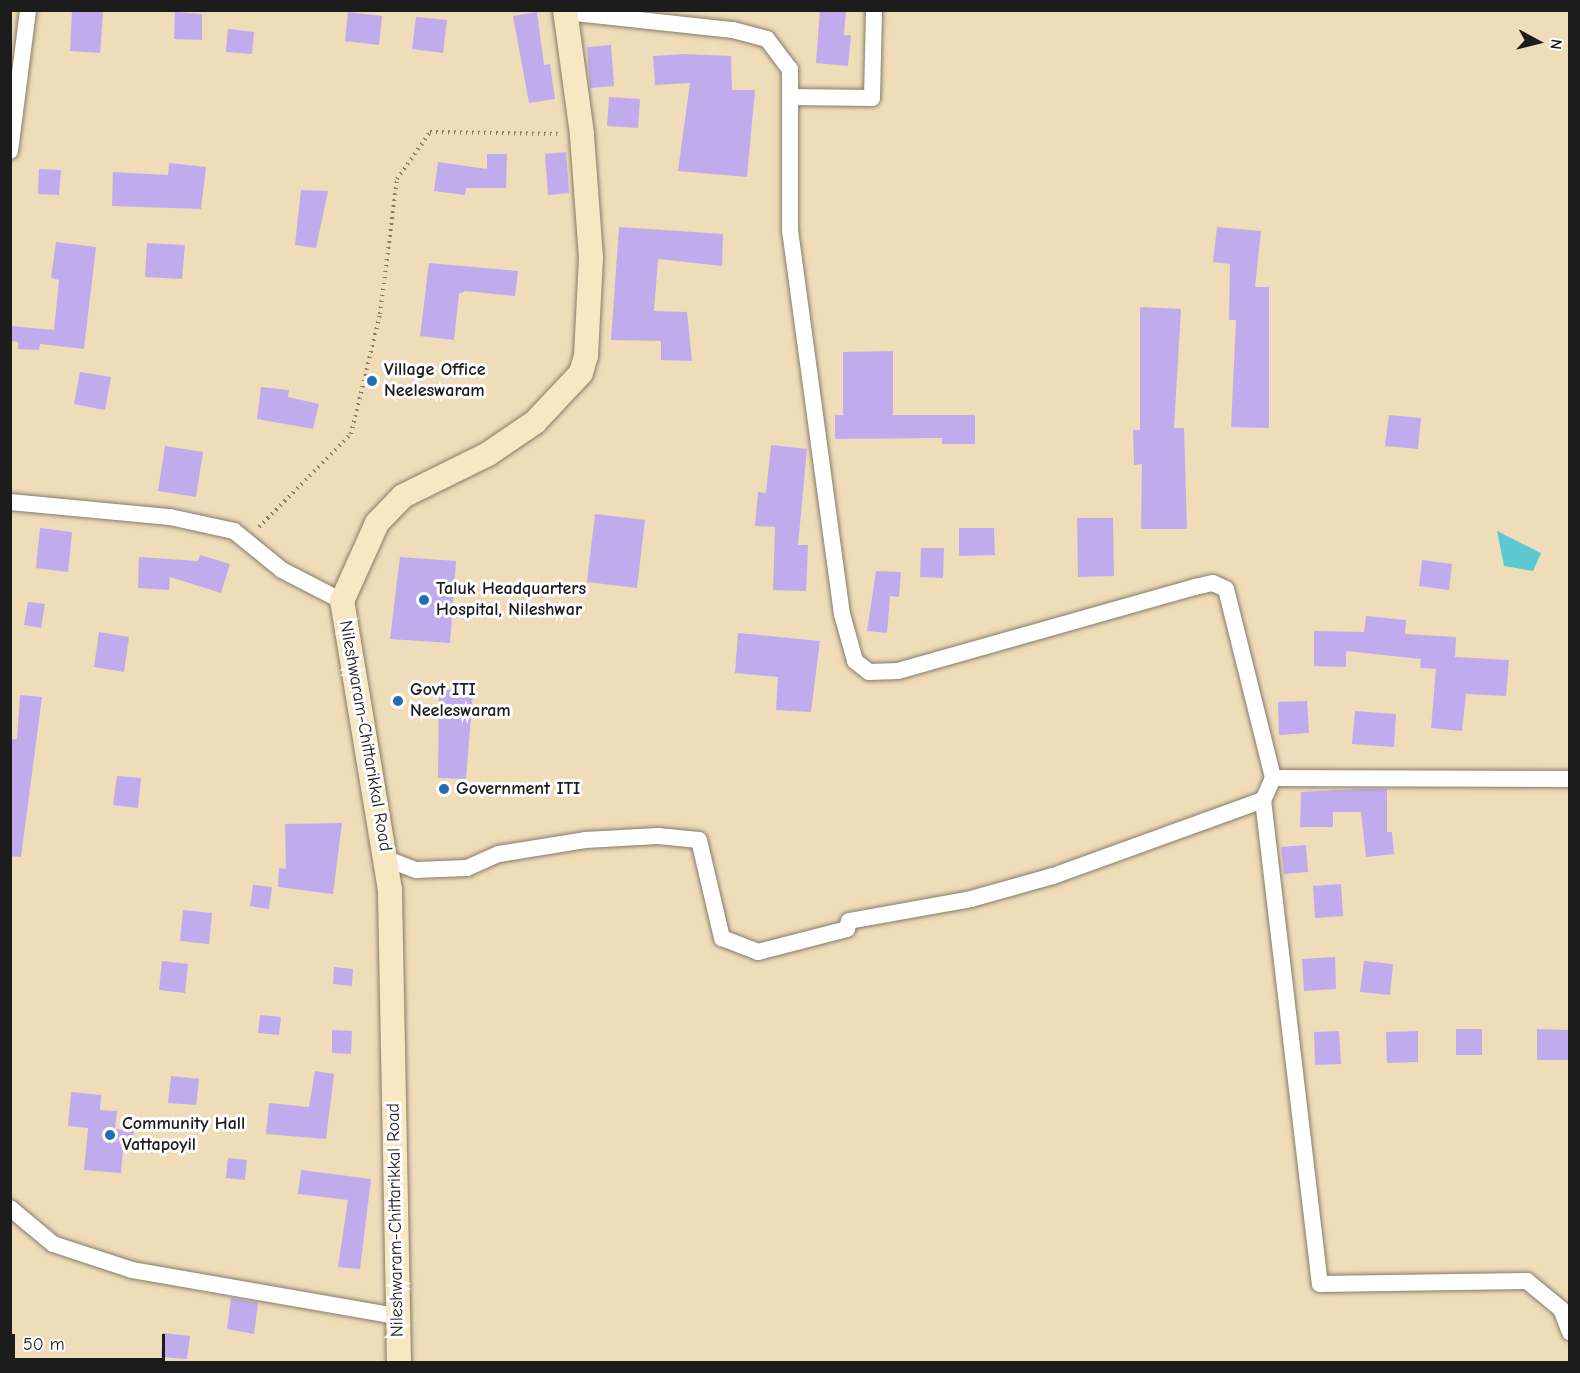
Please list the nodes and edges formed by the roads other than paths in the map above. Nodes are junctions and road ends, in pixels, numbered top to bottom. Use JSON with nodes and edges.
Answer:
{"nodes":[{"id":1,"x":28,"y":10,"type":"edge"},
{"id":2,"x":874,"y":10,"type":"edge"},
{"id":3,"x":566,"y":11,"type":"edge"},
{"id":4,"x":790,"y":97,"type":"junction"},
{"id":5,"x":10,"y":151,"type":"edge"},
{"id":6,"x":10,"y":502,"type":"edge"},
{"id":7,"x":342,"y":601,"type":"junction"},
{"id":8,"x":1273,"y":778,"type":"junction"},
{"id":9,"x":1569,"y":779,"type":"edge"},
{"id":10,"x":1263,"y":800,"type":"junction"},
{"id":11,"x":387,"y":860,"type":"junction"},
{"id":12,"x":10,"y":1208,"type":"edge"},
{"id":13,"x":396,"y":1316,"type":"junction"},
{"id":14,"x":1569,"y":1332,"type":"edge"},
{"id":15,"x":399,"y":1362,"type":"edge"}],
"edges":[{"from":1,"to":5,"type":"street"},
{"from":2,"to":4,"type":"street"},
{"from":3,"to":4,"type":"street"},
{"from":3,"to":7,"type":"main road","name":"Nileshwaram-Chittarikkal Road"},
{"from":4,"to":8,"type":"street"},
{"from":6,"to":7,"type":"street"},
{"from":7,"to":11,"type":"main road","name":"Nileshwaram-Chittarikkal Road"},
{"from":8,"to":9,"type":"street"},
{"from":8,"to":10,"type":"street"},
{"from":10,"to":11,"type":"street"},
{"from":10,"to":14,"type":"street"},
{"from":11,"to":13,"type":"main road","name":"Nileshwaram-Chittarikkal Road"},
{"from":12,"to":13,"type":"street"},
{"from":13,"to":15,"type":"main road","name":"Nileshwaram-Chittarikkal Road"}]}
